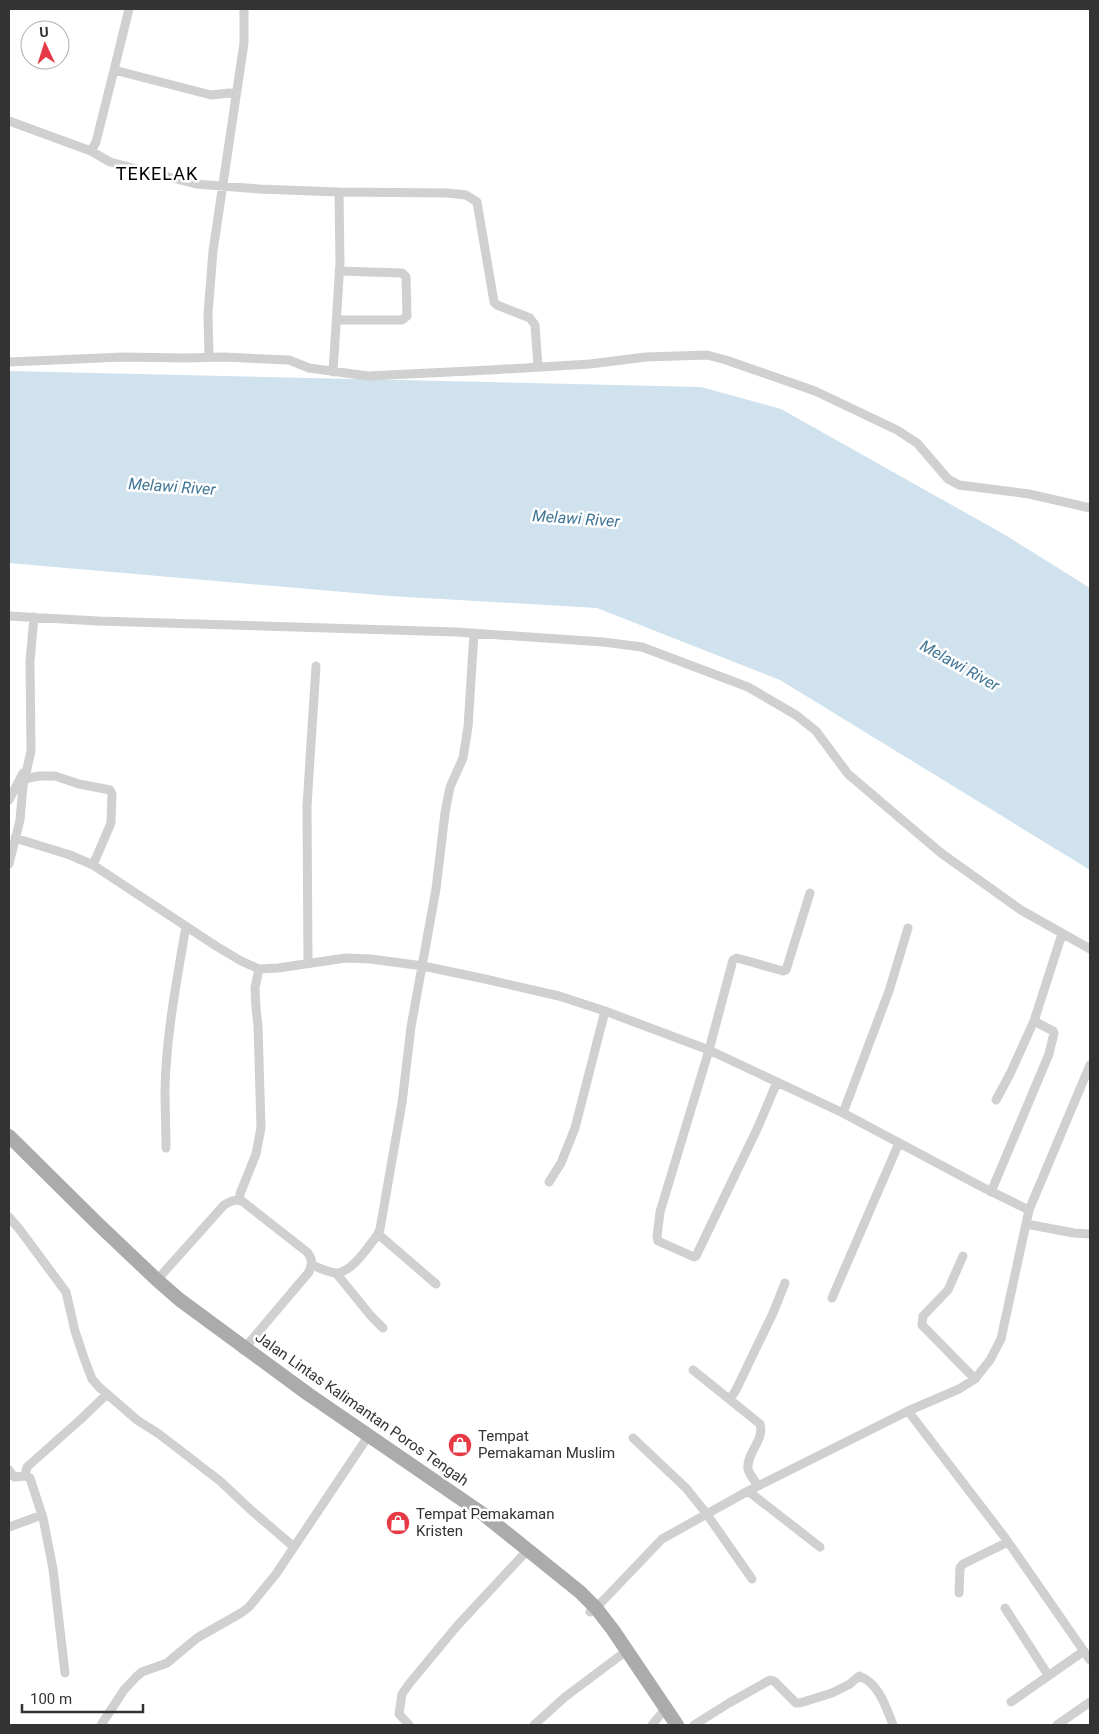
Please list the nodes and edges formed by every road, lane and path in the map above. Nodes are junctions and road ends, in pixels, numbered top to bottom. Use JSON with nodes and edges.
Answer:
{"nodes":[{"id":1,"x":129,"y":9,"type":"edge"},
{"id":2,"x":244,"y":9,"type":"edge"},
{"id":3,"x":114,"y":70,"type":"junction"},
{"id":4,"x":236,"y":94,"type":"junction"},
{"id":5,"x":9,"y":121,"type":"edge"},
{"id":6,"x":91,"y":151,"type":"junction"},
{"id":7,"x":223,"y":186,"type":"junction"},
{"id":8,"x":340,"y":192,"type":"junction"},
{"id":9,"x":339,"y":271,"type":"junction"},
{"id":10,"x":336,"y":320,"type":"junction"},
{"id":11,"x":209,"y":357,"type":"junction"},
{"id":12,"x":9,"y":362,"type":"edge"},
{"id":13,"x":538,"y":367,"type":"junction"},
{"id":14,"x":333,"y":372,"type":"junction"},
{"id":15,"x":1090,"y":508,"type":"edge"},
{"id":16,"x":9,"y":616,"type":"edge"},
{"id":17,"x":34,"y":617,"type":"junction"},
{"id":18,"x":474,"y":633,"type":"junction"},
{"id":19,"x":316,"y":666,"type":"dead end"},
{"id":20,"x":18,"y":782,"type":"edge"},
{"id":21,"x":9,"y":800,"type":"edge"},
{"id":22,"x":15,"y":838,"type":"junction"},
{"id":23,"x":9,"y":864,"type":"edge"},
{"id":24,"x":93,"y":865,"type":"junction"},
{"id":25,"x":810,"y":893,"type":"dead end"},
{"id":26,"x":186,"y":926,"type":"junction"},
{"id":27,"x":908,"y":928,"type":"dead end"},
{"id":28,"x":1062,"y":934,"type":"junction"},
{"id":29,"x":1090,"y":949,"type":"edge"},
{"id":30,"x":308,"y":963,"type":"junction"},
{"id":31,"x":423,"y":966,"type":"junction"},
{"id":32,"x":259,"y":968,"type":"junction"},
{"id":33,"x":605,"y":1011,"type":"junction"},
{"id":34,"x":1034,"y":1021,"type":"junction"},
{"id":35,"x":709,"y":1050,"type":"junction"},
{"id":36,"x":1090,"y":1065,"type":"edge"},
{"id":37,"x":778,"y":1082,"type":"junction"},
{"id":38,"x":996,"y":1100,"type":"dead end"},
{"id":39,"x":843,"y":1113,"type":"junction"},
{"id":40,"x":9,"y":1136,"type":"edge"},
{"id":41,"x":899,"y":1144,"type":"junction"},
{"id":42,"x":9,"y":1147,"type":"edge"},
{"id":43,"x":166,"y":1148,"type":"dead end"},
{"id":44,"x":549,"y":1182,"type":"dead end"},
{"id":45,"x":991,"y":1192,"type":"junction"},
{"id":46,"x":239,"y":1200,"type":"junction"},
{"id":47,"x":1029,"y":1210,"type":"junction"},
{"id":48,"x":9,"y":1218,"type":"edge"},
{"id":49,"x":1026,"y":1224,"type":"junction"},
{"id":50,"x":378,"y":1234,"type":"junction"},
{"id":51,"x":1090,"y":1234,"type":"edge"},
{"id":52,"x":963,"y":1256,"type":"dead end"},
{"id":53,"x":312,"y":1265,"type":"junction"},
{"id":54,"x":336,"y":1273,"type":"junction"},
{"id":55,"x":157,"y":1280,"type":"junction"},
{"id":56,"x":785,"y":1283,"type":"dead end"},
{"id":57,"x":436,"y":1284,"type":"dead end"},
{"id":58,"x":832,"y":1298,"type":"dead end"},
{"id":59,"x":383,"y":1328,"type":"dead end"},
{"id":60,"x":243,"y":1350,"type":"junction"},
{"id":61,"x":693,"y":1370,"type":"dead end"},
{"id":62,"x":974,"y":1379,"type":"junction"},
{"id":63,"x":107,"y":1394,"type":"junction"},
{"id":64,"x":730,"y":1399,"type":"junction"},
{"id":65,"x":908,"y":1412,"type":"junction"},
{"id":66,"x":633,"y":1438,"type":"dead end"},
{"id":67,"x":365,"y":1441,"type":"junction"},
{"id":68,"x":9,"y":1470,"type":"edge"},
{"id":69,"x":25,"y":1476,"type":"junction"},
{"id":70,"x":758,"y":1486,"type":"junction"},
{"id":71,"x":748,"y":1491,"type":"junction"},
{"id":72,"x":706,"y":1513,"type":"junction"},
{"id":73,"x":42,"y":1515,"type":"junction"},
{"id":74,"x":9,"y":1527,"type":"edge"},
{"id":75,"x":1008,"y":1542,"type":"junction"},
{"id":76,"x":294,"y":1547,"type":"junction"},
{"id":77,"x":820,"y":1547,"type":"dead end"},
{"id":78,"x":523,"y":1555,"type":"junction"},
{"id":79,"x":752,"y":1579,"type":"dead end"},
{"id":80,"x":959,"y":1593,"type":"dead end"},
{"id":81,"x":1005,"y":1608,"type":"dead end"},
{"id":82,"x":593,"y":1610,"type":"junction"},
{"id":83,"x":1084,"y":1651,"type":"junction"},
{"id":84,"x":621,"y":1655,"type":"junction"},
{"id":85,"x":1090,"y":1660,"type":"edge"},
{"id":86,"x":65,"y":1673,"type":"dead end"},
{"id":87,"x":1048,"y":1675,"type":"junction"},
{"id":88,"x":1011,"y":1702,"type":"dead end"},
{"id":89,"x":1090,"y":1702,"type":"edge"},
{"id":90,"x":665,"y":1720,"type":"edge"},
{"id":91,"x":100,"y":1725,"type":"edge"},
{"id":92,"x":409,"y":1725,"type":"edge"},
{"id":93,"x":534,"y":1725,"type":"edge"},
{"id":94,"x":652,"y":1725,"type":"edge"},
{"id":95,"x":677,"y":1725,"type":"edge"},
{"id":96,"x":694,"y":1725,"type":"edge"},
{"id":97,"x":893,"y":1725,"type":"edge"},
{"id":98,"x":1057,"y":1725,"type":"edge"}],
"edges":[{"from":1,"to":3,"type":"street"},
{"from":2,"to":4,"type":"street"},
{"from":3,"to":4,"type":"street"},
{"from":3,"to":6,"type":"street"},
{"from":4,"to":7,"type":"street"},
{"from":5,"to":6,"type":"street"},
{"from":6,"to":7,"type":"street"},
{"from":7,"to":8,"type":"street"},
{"from":7,"to":11,"type":"street"},
{"from":8,"to":9,"type":"street"},
{"from":8,"to":13,"type":"street"},
{"from":9,"to":10,"type":"street"},
{"from":9,"to":10,"type":"street"},
{"from":10,"to":14,"type":"street"},
{"from":11,"to":12,"type":"street"},
{"from":11,"to":14,"type":"street"},
{"from":13,"to":14,"type":"street"},
{"from":13,"to":15,"type":"street"},
{"from":16,"to":17,"type":"street"},
{"from":17,"to":18,"type":"street"},
{"from":17,"to":20,"type":"street"},
{"from":18,"to":28,"type":"street"},
{"from":18,"to":31,"type":"street"},
{"from":19,"to":30,"type":"street"},
{"from":20,"to":21,"type":"street"},
{"from":20,"to":22,"type":"street"},
{"from":20,"to":24,"type":"street"},
{"from":22,"to":23,"type":"street"},
{"from":22,"to":24,"type":"street"},
{"from":24,"to":26,"type":"street"},
{"from":25,"to":35,"type":"street"},
{"from":26,"to":32,"type":"street"},
{"from":26,"to":43,"type":"street"},
{"from":27,"to":39,"type":"street"},
{"from":28,"to":29,"type":"street"},
{"from":28,"to":34,"type":"street"},
{"from":30,"to":31,"type":"street"},
{"from":30,"to":32,"type":"street"},
{"from":31,"to":33,"type":"street"},
{"from":31,"to":50,"type":"street"},
{"from":32,"to":46,"type":"street"},
{"from":33,"to":35,"type":"street"},
{"from":33,"to":44,"type":"street"},
{"from":34,"to":38,"type":"street"},
{"from":34,"to":45,"type":"street"},
{"from":35,"to":37,"type":"street"},
{"from":35,"to":37,"type":"street"},
{"from":36,"to":47,"type":"street"},
{"from":37,"to":39,"type":"street"},
{"from":39,"to":41,"type":"street"},
{"from":40,"to":55,"type":"main road","name":"Jalan Lintas Kalimantan Poros Tengah"},
{"from":41,"to":45,"type":"street"},
{"from":41,"to":58,"type":"street"},
{"from":42,"to":60,"type":"main road","name":"Jalan Lintas Kalimantan Poros Tengah"},
{"from":45,"to":47,"type":"street"},
{"from":46,"to":53,"type":"street"},
{"from":46,"to":55,"type":"street"},
{"from":47,"to":49,"type":"street"},
{"from":48,"to":63,"type":"street"},
{"from":49,"to":51,"type":"street"},
{"from":49,"to":62,"type":"street"},
{"from":50,"to":54,"type":"street"},
{"from":50,"to":57,"type":"street"},
{"from":52,"to":62,"type":"street"},
{"from":53,"to":54,"type":"street"},
{"from":53,"to":60,"type":"street"},
{"from":54,"to":59,"type":"street"},
{"from":55,"to":60,"type":"main road","name":"Jalan Lintas Kalimantan Poros Tengah"},
{"from":56,"to":64,"type":"street"},
{"from":60,"to":67,"type":"main road","name":"Jalan Lintas Kalimantan Poros Tengah"},
{"from":60,"to":82,"type":"main road","name":"Jalan Lintas Kalimantan Poros Tengah"},
{"from":61,"to":64,"type":"street"},
{"from":62,"to":65,"type":"street"},
{"from":63,"to":69,"type":"street"},
{"from":63,"to":76,"type":"street"},
{"from":64,"to":70,"type":"street"},
{"from":65,"to":70,"type":"street"},
{"from":65,"to":75,"type":"street"},
{"from":66,"to":72,"type":"street"},
{"from":67,"to":76,"type":"street"},
{"from":67,"to":78,"type":"main road","name":"Jalan Lintas Kalimantan Poros Tengah"},
{"from":68,"to":69,"type":"street"},
{"from":69,"to":73,"type":"street"},
{"from":70,"to":71,"type":"street"},
{"from":71,"to":72,"type":"street"},
{"from":71,"to":77,"type":"street"},
{"from":72,"to":79,"type":"street"},
{"from":72,"to":82,"type":"street"},
{"from":73,"to":74,"type":"street"},
{"from":73,"to":86,"type":"street"},
{"from":75,"to":80,"type":"street"},
{"from":75,"to":83,"type":"street"},
{"from":76,"to":91,"type":"street"},
{"from":78,"to":82,"type":"main road","name":"Jalan Lintas Kalimantan Poros Tengah"},
{"from":78,"to":92,"type":"street"},
{"from":81,"to":87,"type":"street"},
{"from":82,"to":84,"type":"main road","name":"Jalan Lintas Kalimantan Poros Tengah"},
{"from":82,"to":95,"type":"main road","name":"Jalan Lintas Kalimantan Poros Tengah"},
{"from":83,"to":85,"type":"street"},
{"from":83,"to":87,"type":"street"},
{"from":84,"to":90,"type":"main road","name":"Jalan Lintas Kalimantan Poros Tengah"},
{"from":84,"to":93,"type":"street"},
{"from":87,"to":88,"type":"street"},
{"from":89,"to":98,"type":"street"},
{"from":90,"to":94,"type":"street"},
{"from":96,"to":97,"type":"street"}]}
